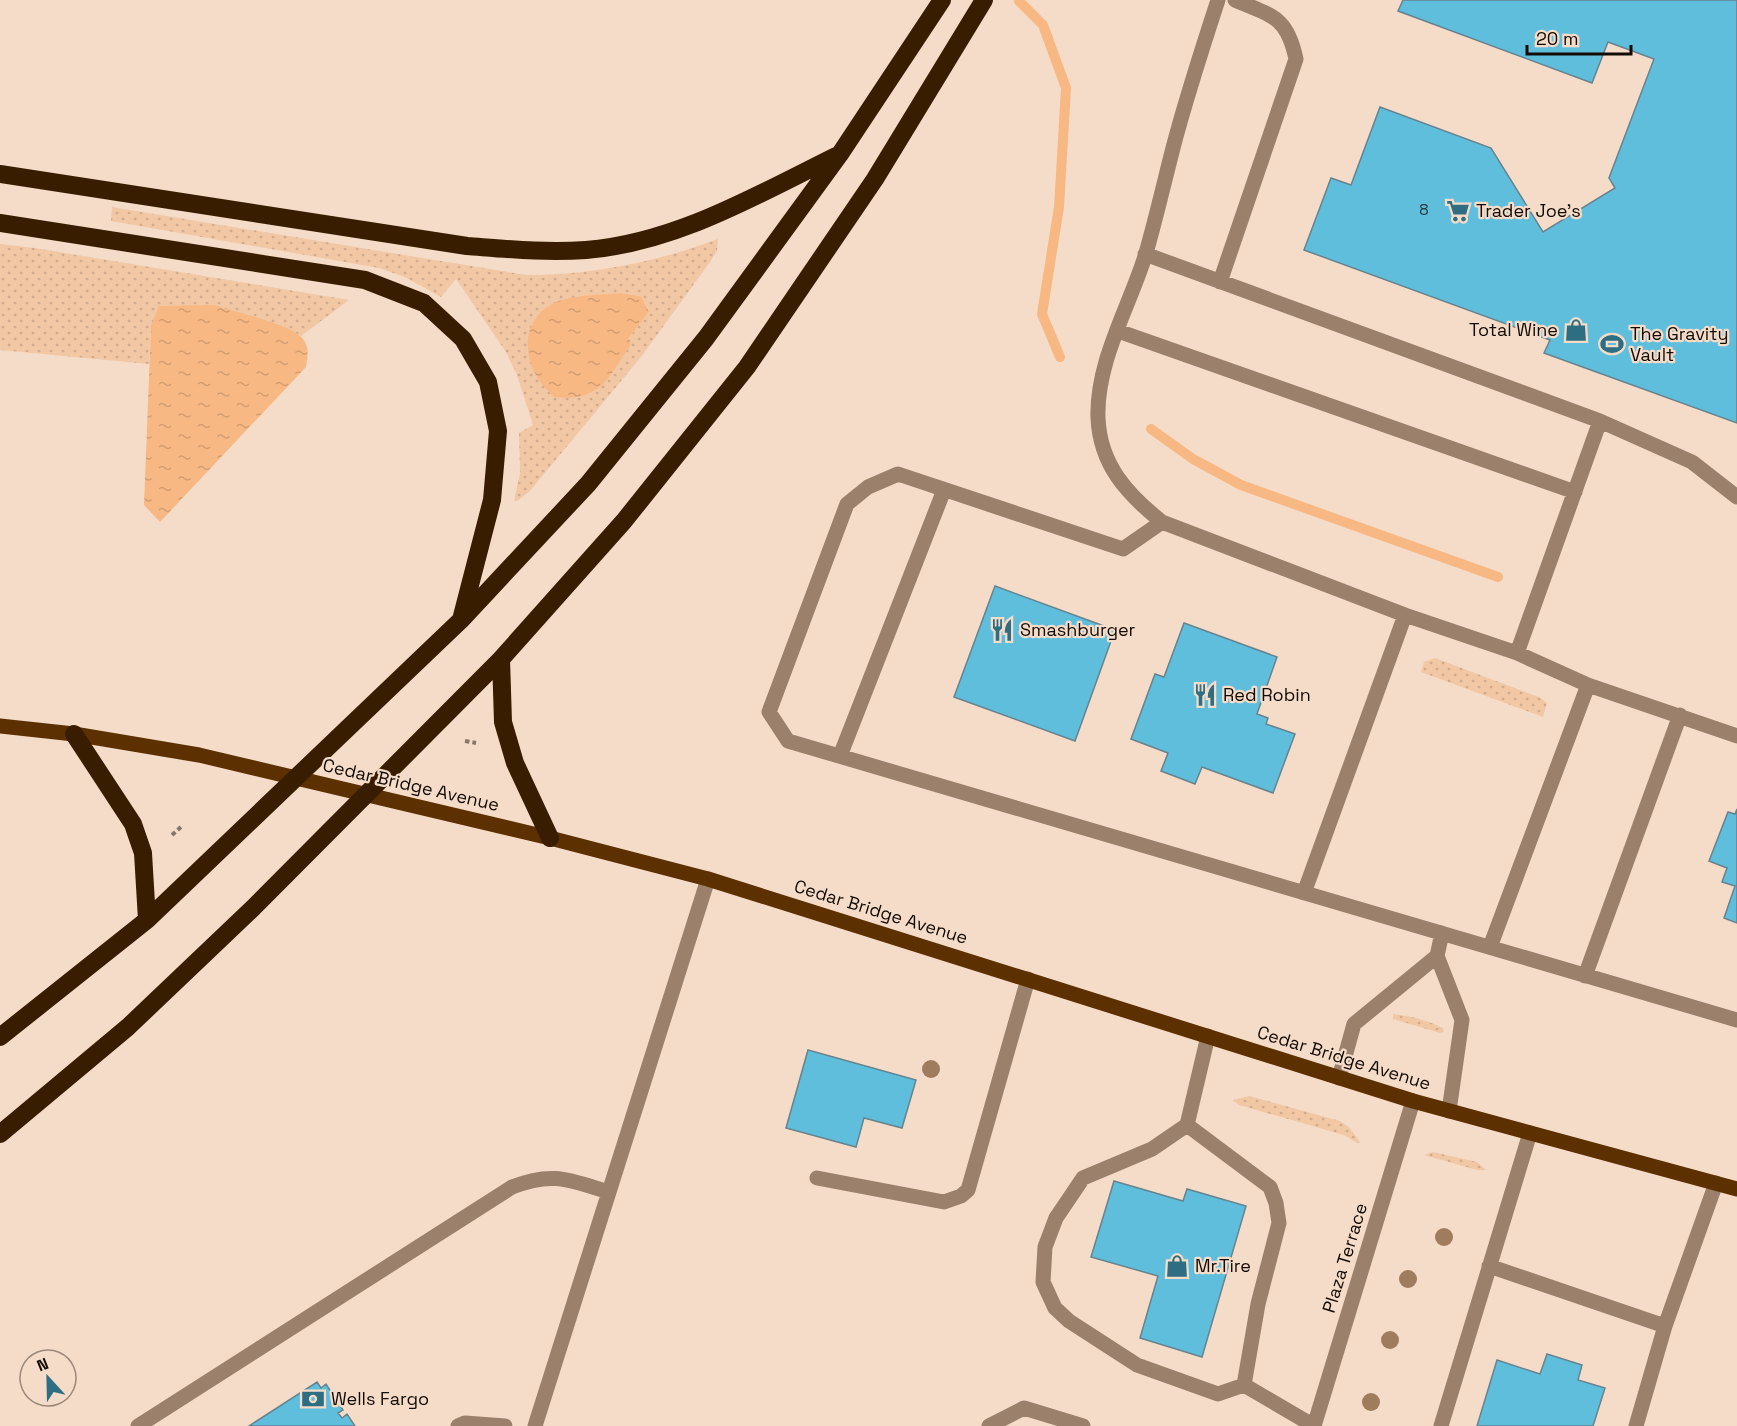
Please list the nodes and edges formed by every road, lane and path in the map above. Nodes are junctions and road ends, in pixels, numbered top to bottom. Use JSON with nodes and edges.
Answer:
{"nodes":[{"id":1,"x":942,"y":0,"type":"edge"},
{"id":2,"x":984,"y":0,"type":"edge"},
{"id":3,"x":1218,"y":0,"type":"edge"},
{"id":4,"x":1235,"y":0,"type":"edge"},
{"id":5,"x":840,"y":154,"type":"junction"},
{"id":6,"x":0,"y":174,"type":"edge"},
{"id":7,"x":0,"y":223,"type":"edge"},
{"id":8,"x":1146,"y":254,"type":"junction"},
{"id":9,"x":1220,"y":282,"type":"junction"},
{"id":10,"x":1118,"y":331,"type":"junction"},
{"id":11,"x":1600,"y":421,"type":"junction"},
{"id":12,"x":944,"y":490,"type":"junction"},
{"id":13,"x":1575,"y":492,"type":"junction"},
{"id":14,"x":1737,"y":497,"type":"edge"},
{"id":15,"x":1162,"y":522,"type":"junction"},
{"id":16,"x":1405,"y":615,"type":"junction"},
{"id":17,"x":460,"y":620,"type":"junction"},
{"id":18,"x":1517,"y":653,"type":"junction"},
{"id":19,"x":501,"y":659,"type":"junction"},
{"id":20,"x":1588,"y":685,"type":"junction"},
{"id":21,"x":1680,"y":715,"type":"junction"},
{"id":22,"x":0,"y":726,"type":"edge"},
{"id":23,"x":74,"y":735,"type":"junction"},
{"id":24,"x":1737,"y":736,"type":"edge"},
{"id":25,"x":465,"y":741,"type":"dead end"},
{"id":26,"x":476,"y":743,"type":"dead end"},
{"id":27,"x":840,"y":756,"type":"junction"},
{"id":28,"x":295,"y":777,"type":"junction"},
{"id":29,"x":366,"y":794,"type":"junction"},
{"id":30,"x":181,"y":827,"type":"dead end"},
{"id":31,"x":172,"y":835,"type":"dead end"},
{"id":32,"x":550,"y":837,"type":"junction"},
{"id":33,"x":708,"y":879,"type":"junction"},
{"id":34,"x":1304,"y":893,"type":"junction"},
{"id":35,"x":147,"y":920,"type":"junction"},
{"id":36,"x":1442,"y":933,"type":"junction"},
{"id":37,"x":1490,"y":947,"type":"junction"},
{"id":38,"x":1437,"y":956,"type":"junction"},
{"id":39,"x":1585,"y":976,"type":"junction"},
{"id":40,"x":1028,"y":979,"type":"junction"},
{"id":41,"x":1737,"y":1020,"type":"edge"},
{"id":42,"x":1208,"y":1036,"type":"junction"},
{"id":43,"x":0,"y":1037,"type":"edge"},
{"id":44,"x":1339,"y":1078,"type":"junction"},
{"id":45,"x":1413,"y":1101,"type":"junction"},
{"id":46,"x":1449,"y":1111,"type":"junction"},
{"id":47,"x":1187,"y":1125,"type":"junction"},
{"id":48,"x":1530,"y":1133,"type":"junction"},
{"id":49,"x":0,"y":1134,"type":"edge"},
{"id":50,"x":817,"y":1178,"type":"dead end"},
{"id":51,"x":1716,"y":1183,"type":"junction"},
{"id":52,"x":1737,"y":1188,"type":"edge"},
{"id":53,"x":609,"y":1192,"type":"junction"},
{"id":54,"x":1489,"y":1266,"type":"junction"},
{"id":55,"x":1665,"y":1326,"type":"junction"},
{"id":56,"x":1244,"y":1385,"type":"junction"},
{"id":57,"x":138,"y":1426,"type":"edge"},
{"id":58,"x":458,"y":1426,"type":"edge"},
{"id":59,"x":506,"y":1426,"type":"edge"},
{"id":60,"x":535,"y":1426,"type":"edge"},
{"id":61,"x":989,"y":1426,"type":"edge"},
{"id":62,"x":1083,"y":1426,"type":"edge"},
{"id":63,"x":1314,"y":1426,"type":"edge"},
{"id":64,"x":1441,"y":1426,"type":"edge"},
{"id":65,"x":1636,"y":1426,"type":"edge"}],
"edges":[{"from":1,"to":5,"type":"highway"},
{"from":2,"to":19,"type":"highway"},
{"from":3,"to":8,"type":"street"},
{"from":4,"to":9,"type":"street"},
{"from":5,"to":6,"type":"highway"},
{"from":5,"to":17,"type":"highway"},
{"from":7,"to":17,"type":"highway"},
{"from":8,"to":9,"type":"street"},
{"from":8,"to":10,"type":"street"},
{"from":9,"to":11,"type":"street"},
{"from":10,"to":13,"type":"street"},
{"from":10,"to":15,"type":"street"},
{"from":11,"to":13,"type":"street"},
{"from":11,"to":14,"type":"street"},
{"from":12,"to":15,"type":"street"},
{"from":12,"to":27,"type":"street"},
{"from":12,"to":27,"type":"street"},
{"from":13,"to":18,"type":"street"},
{"from":15,"to":16,"type":"street"},
{"from":16,"to":18,"type":"street"},
{"from":16,"to":34,"type":"street"},
{"from":17,"to":28,"type":"highway"},
{"from":18,"to":20,"type":"street"},
{"from":19,"to":29,"type":"highway"},
{"from":19,"to":32,"type":"highway"},
{"from":20,"to":21,"type":"street"},
{"from":20,"to":37,"type":"street"},
{"from":21,"to":24,"type":"street"},
{"from":21,"to":39,"type":"street"},
{"from":22,"to":23,"type":"main road","name":"Cedar Bridge Avenue"},
{"from":23,"to":28,"type":"main road","name":"Cedar Bridge Avenue"},
{"from":23,"to":35,"type":"highway"},
{"from":25,"to":26,"type":"path"},
{"from":27,"to":34,"type":"street"},
{"from":28,"to":29,"type":"main road","name":"Cedar Bridge Avenue"},
{"from":28,"to":35,"type":"highway"},
{"from":29,"to":32,"type":"main road","name":"Cedar Bridge Avenue"},
{"from":29,"to":49,"type":"highway"},
{"from":30,"to":31,"type":"path"},
{"from":32,"to":33,"type":"main road","name":"Cedar Bridge Avenue"},
{"from":33,"to":40,"type":"main road","name":"Cedar Bridge Avenue"},
{"from":33,"to":53,"type":"street"},
{"from":34,"to":36,"type":"street"},
{"from":35,"to":43,"type":"highway"},
{"from":36,"to":37,"type":"street"},
{"from":36,"to":38,"type":"street"},
{"from":37,"to":39,"type":"street"},
{"from":38,"to":44,"type":"street"},
{"from":38,"to":46,"type":"street"},
{"from":39,"to":41,"type":"street"},
{"from":40,"to":42,"type":"main road","name":"Cedar Bridge Avenue"},
{"from":40,"to":50,"type":"street"},
{"from":42,"to":44,"type":"main road","name":"Cedar Bridge Avenue"},
{"from":42,"to":47,"type":"street"},
{"from":44,"to":45,"type":"main road","name":"Cedar Bridge Avenue"},
{"from":45,"to":46,"type":"main road","name":"Cedar Bridge Avenue"},
{"from":45,"to":63,"type":"street","name":"Plaza Terrace"},
{"from":46,"to":48,"type":"main road","name":"Cedar Bridge Avenue"},
{"from":47,"to":56,"type":"street"},
{"from":47,"to":56,"type":"street"},
{"from":48,"to":51,"type":"main road","name":"Cedar Bridge Avenue"},
{"from":48,"to":54,"type":"street"},
{"from":51,"to":52,"type":"main road","name":"Cedar Bridge Avenue"},
{"from":51,"to":55,"type":"street"},
{"from":53,"to":57,"type":"street"},
{"from":53,"to":60,"type":"street"},
{"from":54,"to":55,"type":"street"},
{"from":54,"to":64,"type":"street"},
{"from":55,"to":65,"type":"street"},
{"from":56,"to":63,"type":"street"},
{"from":58,"to":59,"type":"street"},
{"from":61,"to":62,"type":"street"}]}
